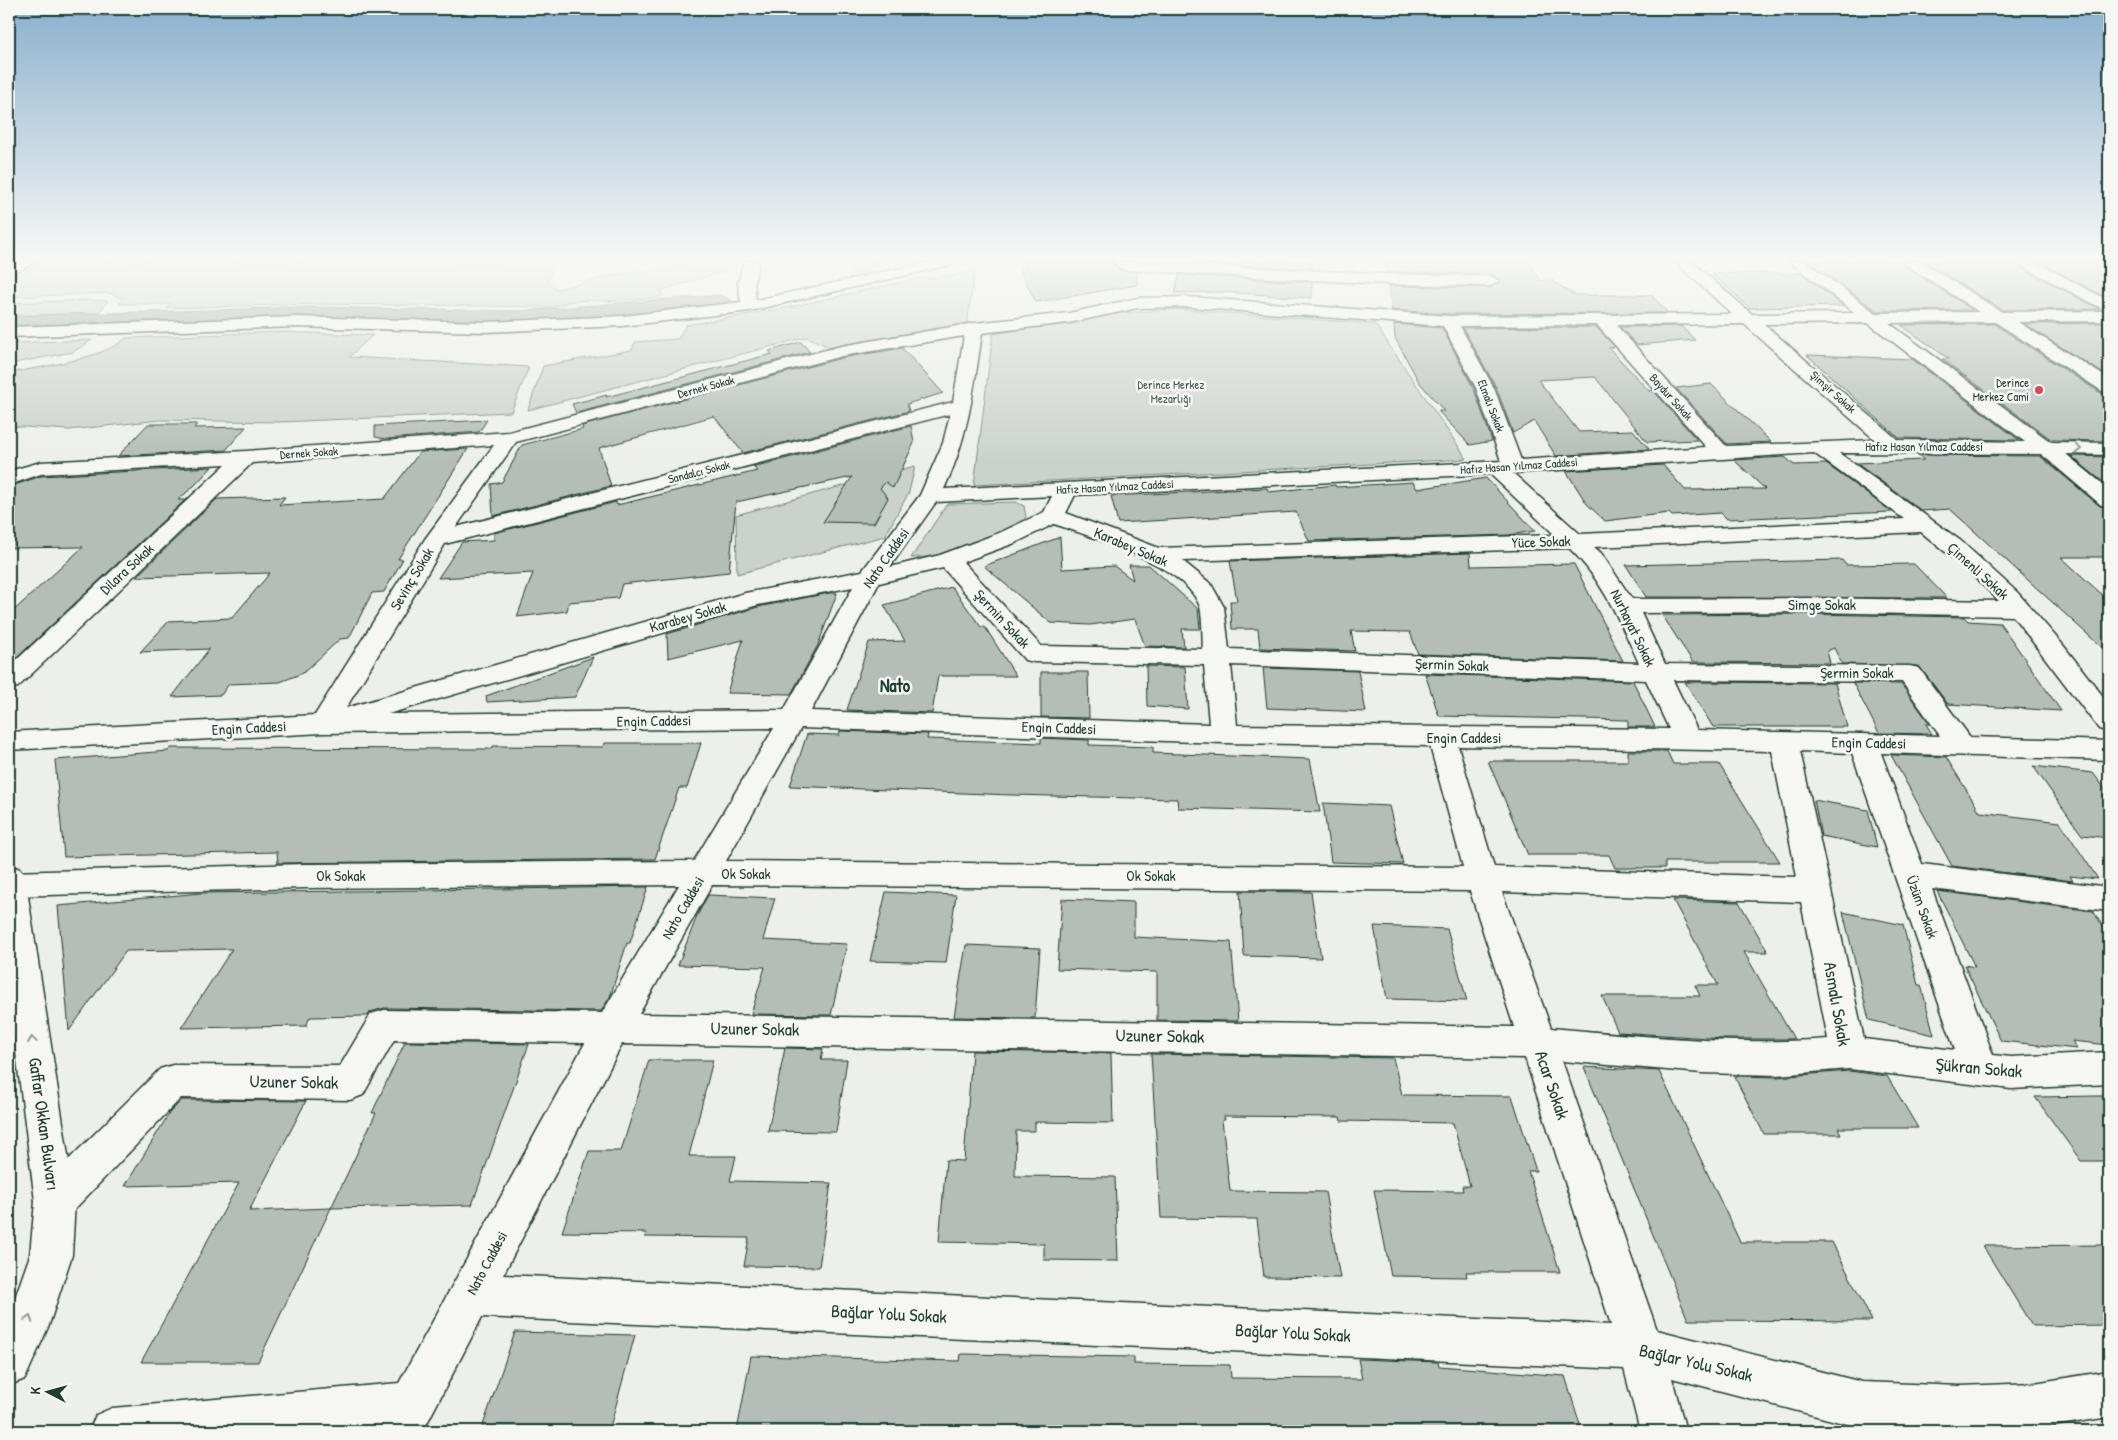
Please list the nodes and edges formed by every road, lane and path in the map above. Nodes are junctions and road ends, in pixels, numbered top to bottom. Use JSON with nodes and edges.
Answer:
{"nodes":[{"id":1,"x":118,"y":328,"type":"edge"},
{"id":2,"x":973,"y":328,"type":"edge"},
{"id":3,"x":974,"y":328,"type":"edge"},
{"id":4,"x":1453,"y":328,"type":"edge"},
{"id":5,"x":1609,"y":328,"type":"edge"},
{"id":6,"x":1760,"y":328,"type":"edge"},
{"id":7,"x":1884,"y":328,"type":"edge"},
{"id":8,"x":2017,"y":328,"type":"edge"},
{"id":9,"x":9,"y":332,"type":"edge"},
{"id":10,"x":2109,"y":387,"type":"edge"},
{"id":11,"x":962,"y":404,"type":"junction"},
{"id":12,"x":509,"y":438,"type":"junction"},
{"id":13,"x":1893,"y":446,"type":"junction"},
{"id":14,"x":1818,"y":447,"type":"junction"},
{"id":15,"x":2046,"y":448,"type":"junction"},
{"id":16,"x":2109,"y":449,"type":"edge"},
{"id":17,"x":1721,"y":452,"type":"junction"},
{"id":18,"x":246,"y":457,"type":"junction"},
{"id":19,"x":1504,"y":467,"type":"junction"},
{"id":20,"x":9,"y":479,"type":"edge"},
{"id":21,"x":1067,"y":490,"type":"junction"},
{"id":22,"x":930,"y":496,"type":"junction"},
{"id":23,"x":2109,"y":500,"type":"edge"},
{"id":24,"x":1053,"y":516,"type":"junction"},
{"id":25,"x":1924,"y":525,"type":"junction"},
{"id":26,"x":436,"y":539,"type":"junction"},
{"id":27,"x":1576,"y":541,"type":"junction"},
{"id":28,"x":1158,"y":555,"type":"junction"},
{"id":29,"x":948,"y":560,"type":"junction"},
{"id":30,"x":871,"y":576,"type":"junction"},
{"id":31,"x":1626,"y":606,"type":"junction"},
{"id":32,"x":2019,"y":609,"type":"junction"},
{"id":33,"x":1217,"y":657,"type":"junction"},
{"id":34,"x":1654,"y":672,"type":"junction"},
{"id":35,"x":9,"y":681,"type":"edge"},
{"id":36,"x":793,"y":719,"type":"junction"},
{"id":37,"x":2109,"y":723,"type":"edge"},
{"id":38,"x":323,"y":724,"type":"junction"},
{"id":39,"x":1224,"y":734,"type":"junction"},
{"id":40,"x":1442,"y":738,"type":"junction"},
{"id":41,"x":1687,"y":739,"type":"junction"},
{"id":42,"x":9,"y":741,"type":"edge"},
{"id":43,"x":1784,"y":741,"type":"junction"},
{"id":44,"x":1863,"y":744,"type":"junction"},
{"id":45,"x":1961,"y":745,"type":"junction"},
{"id":46,"x":2109,"y":750,"type":"edge"},
{"id":47,"x":704,"y":873,"type":"junction"},
{"id":48,"x":1910,"y":875,"type":"junction"},
{"id":49,"x":1482,"y":879,"type":"junction"},
{"id":50,"x":9,"y":881,"type":"edge"},
{"id":51,"x":1815,"y":890,"type":"junction"},
{"id":52,"x":2109,"y":899,"type":"edge"},
{"id":53,"x":614,"y":1027,"type":"junction"},
{"id":54,"x":1538,"y":1043,"type":"junction"},
{"id":55,"x":1850,"y":1053,"type":"junction"},
{"id":56,"x":2109,"y":1068,"type":"edge"},
{"id":57,"x":1981,"y":1070,"type":"junction"},
{"id":58,"x":55,"y":1201,"type":"junction"},
{"id":59,"x":470,"y":1296,"type":"junction"},
{"id":60,"x":1640,"y":1348,"type":"junction"},
{"id":61,"x":9,"y":1363,"type":"edge"},
{"id":62,"x":2109,"y":1394,"type":"edge"},
{"id":63,"x":404,"y":1418,"type":"edge"},
{"id":64,"x":112,"y":1431,"type":"edge"},
{"id":65,"x":1663,"y":1431,"type":"edge"}],
"edges":[{"from":1,"to":9,"type":"street"},
{"from":2,"to":12,"type":"street","name":"Dernek Sokak"},
{"from":3,"to":11,"type":"street","name":"Nato Caddesi"},
{"from":4,"to":19,"type":"street","name":"Elmalı Sokak"},
{"from":5,"to":17,"type":"street","name":"Baydur Sokak"},
{"from":6,"to":13,"type":"street","name":"Şimşir Sokak"},
{"from":7,"to":15,"type":"street"},
{"from":8,"to":10,"type":"street"},
{"from":11,"to":22,"type":"street","name":"Nato Caddesi"},
{"from":11,"to":26,"type":"street","name":"Sandalcı Sokak"},
{"from":12,"to":18,"type":"street","name":"Dernek Sokak"},
{"from":12,"to":26,"type":"street","name":"Sevinç Sokak"},
{"from":13,"to":14,"type":"street","name":"Hafız Hasan Yılmaz Caddesi"},
{"from":13,"to":15,"type":"street","name":"Hafız Hasan Yılmaz Caddesi"},
{"from":14,"to":17,"type":"street","name":"Hafız Hasan Yılmaz Caddesi"},
{"from":14,"to":25,"type":"street","name":"Çimenli Sokak"},
{"from":15,"to":16,"type":"street","name":"Hafız Hasan Yılmaz Caddesi","one_way":true},
{"from":15,"to":23,"type":"street"},
{"from":17,"to":19,"type":"street","name":"Hafız Hasan Yılmaz Caddesi"},
{"from":18,"to":20,"type":"street","name":"Dernek Sokak"},
{"from":18,"to":35,"type":"street","name":"Dilara Sokak"},
{"from":19,"to":21,"type":"street","name":"Hafız Hasan Yılmaz Caddesi"},
{"from":19,"to":27,"type":"street","name":"Nurhayat Sokak"},
{"from":21,"to":22,"type":"street","name":"Hafız Hasan Yılmaz Caddesi"},
{"from":21,"to":24,"type":"street"},
{"from":22,"to":30,"type":"street","name":"Nato Caddesi"},
{"from":24,"to":28,"type":"street","name":"Karabey Sokak"},
{"from":24,"to":29,"type":"street","name":"Karabey Sokak"},
{"from":25,"to":27,"type":"street","name":"Yüce Sokak"},
{"from":25,"to":32,"type":"street","name":"Çimenli Sokak"},
{"from":26,"to":38,"type":"street","name":"Sevinç Sokak"},
{"from":27,"to":28,"type":"street","name":"Yüce Sokak"},
{"from":27,"to":31,"type":"street","name":"Nurhayat Sokak"},
{"from":28,"to":33,"type":"street","name":"Karabey Sokak"},
{"from":29,"to":30,"type":"street","name":"Karabey Sokak"},
{"from":29,"to":33,"type":"street","name":"Şermin Sokak"},
{"from":30,"to":36,"type":"street","name":"Nato Caddesi"},
{"from":30,"to":38,"type":"street","name":"Karabey Sokak"},
{"from":31,"to":32,"type":"street","name":"Simge Sokak"},
{"from":31,"to":34,"type":"street","name":"Nurhayat Sokak"},
{"from":32,"to":37,"type":"street","name":"Çimenli Sokak"},
{"from":33,"to":34,"type":"street","name":"Şermin Sokak"},
{"from":33,"to":39,"type":"street","name":"Karabey Sokak"},
{"from":34,"to":41,"type":"street","name":"Nurhayat Sokak"},
{"from":34,"to":45,"type":"street","name":"Şermin Sokak"},
{"from":36,"to":38,"type":"street","name":"Engin Caddesi"},
{"from":36,"to":39,"type":"street","name":"Engin Caddesi"},
{"from":36,"to":47,"type":"street","name":"Nato Caddesi"},
{"from":38,"to":42,"type":"street","name":"Engin Caddesi"},
{"from":39,"to":40,"type":"street","name":"Engin Caddesi"},
{"from":40,"to":41,"type":"street","name":"Engin Caddesi"},
{"from":40,"to":49,"type":"street","name":"Acar Sokak"},
{"from":41,"to":43,"type":"street","name":"Engin Caddesi"},
{"from":43,"to":44,"type":"street","name":"Engin Caddesi"},
{"from":43,"to":51,"type":"street","name":"Asmalı Sokak"},
{"from":44,"to":45,"type":"street","name":"Engin Caddesi"},
{"from":44,"to":48,"type":"street","name":"Üzüm Sokak"},
{"from":45,"to":46,"type":"street","name":"Engin Caddesi"},
{"from":47,"to":49,"type":"street","name":"Ok Sokak"},
{"from":47,"to":50,"type":"street","name":"Ok Sokak"},
{"from":47,"to":53,"type":"street","name":"Nato Caddesi"},
{"from":48,"to":52,"type":"street"},
{"from":48,"to":57,"type":"street","name":"Üzüm Sokak"},
{"from":49,"to":51,"type":"street","name":"Ok Sokak"},
{"from":49,"to":54,"type":"street","name":"Acar Sokak"},
{"from":58,"to":50,"type":"street","name":"Gaffar Okkan Bulvarı","one_way":true},
{"from":51,"to":55,"type":"street","name":"Asmalı Sokak"},
{"from":53,"to":54,"type":"street","name":"Uzuner Sokak"},
{"from":53,"to":58,"type":"street","name":"Uzuner Sokak"},
{"from":53,"to":59,"type":"street","name":"Nato Caddesi"},
{"from":54,"to":55,"type":"street","name":"Asmalı Sokak"},
{"from":54,"to":60,"type":"street","name":"Acar Sokak"},
{"from":55,"to":57,"type":"street","name":"Şükran Sokak"},
{"from":56,"to":57,"type":"street","name":"Şükran Sokak"},
{"from":61,"to":58,"type":"street","name":"Gaffar Okkan Bulvarı","one_way":true},
{"from":59,"to":60,"type":"street","name":"Bağlar Yolu Sokak"},
{"from":59,"to":63,"type":"street","name":"Nato Caddesi"},
{"from":60,"to":62,"type":"street","name":"Bağlar Yolu Sokak"},
{"from":60,"to":65,"type":"street","name":"Acar Sokak"},
{"from":63,"to":64,"type":"street"}]}
